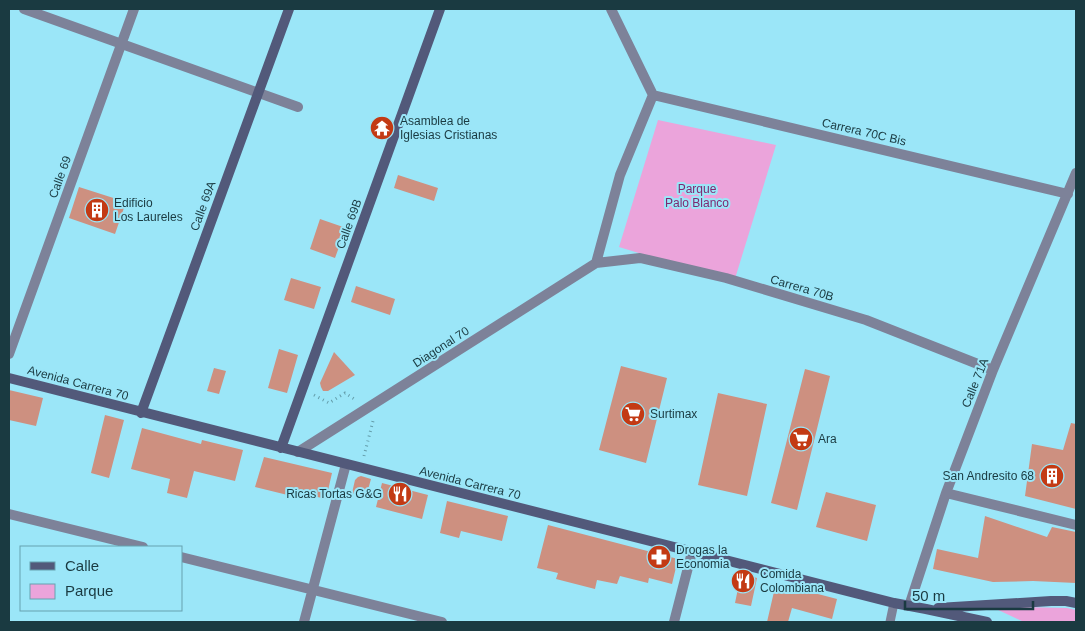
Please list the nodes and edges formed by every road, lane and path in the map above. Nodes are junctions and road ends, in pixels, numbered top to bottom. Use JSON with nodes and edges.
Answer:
{"nodes":[{"id":1,"x":24,"y":9,"type":"edge"},
{"id":2,"x":134,"y":9,"type":"edge"},
{"id":3,"x":289,"y":9,"type":"edge"},
{"id":4,"x":440,"y":9,"type":"edge"},
{"id":5,"x":611,"y":9,"type":"edge"},
{"id":6,"x":122,"y":44,"type":"junction"},
{"id":7,"x":258,"y":92,"type":"junction"},
{"id":8,"x":654,"y":95,"type":"junction"},
{"id":9,"x":298,"y":107,"type":"dead end"},
{"id":10,"x":1076,"y":173,"type":"edge"},
{"id":11,"x":1068,"y":194,"type":"junction"},
{"id":12,"x":596,"y":262,"type":"junction"},
{"id":13,"x":9,"y":354,"type":"edge"},
{"id":14,"x":993,"y":370,"type":"junction"},
{"id":15,"x":9,"y":378,"type":"edge"},
{"id":16,"x":141,"y":413,"type":"junction"},
{"id":17,"x":281,"y":448,"type":"junction"},
{"id":18,"x":298,"y":452,"type":"junction"},
{"id":19,"x":346,"y":464,"type":"junction"},
{"id":20,"x":946,"y":493,"type":"junction"},
{"id":21,"x":9,"y":514,"type":"edge"},
{"id":22,"x":1076,"y":526,"type":"edge"},
{"id":23,"x":139,"y":546,"type":"edge"},
{"id":24,"x":692,"y":552,"type":"junction"},
{"id":25,"x":182,"y":557,"type":"edge"},
{"id":26,"x":313,"y":589,"type":"junction"},
{"id":27,"x":894,"y":603,"type":"junction"},
{"id":28,"x":1076,"y":603,"type":"edge"},
{"id":29,"x":909,"y":606,"type":"junction"},
{"id":30,"x":926,"y":609,"type":"junction"},
{"id":31,"x":304,"y":622,"type":"edge"},
{"id":32,"x":442,"y":622,"type":"edge"},
{"id":33,"x":674,"y":622,"type":"edge"},
{"id":34,"x":890,"y":622,"type":"edge"},
{"id":35,"x":987,"y":622,"type":"edge"}],
"edges":[{"from":1,"to":6,"type":"street"},
{"from":2,"to":6,"type":"street","name":"Calle 69"},
{"from":3,"to":7,"type":"main road","name":"Calle 69A"},
{"from":4,"to":17,"type":"main road","name":"Calle 69B"},
{"from":5,"to":8,"type":"street"},
{"from":6,"to":7,"type":"street"},
{"from":6,"to":13,"type":"street","name":"Calle 69"},
{"from":7,"to":9,"type":"street"},
{"from":7,"to":16,"type":"main road","name":"Calle 69A"},
{"from":8,"to":11,"type":"street","name":"Carrera 70C Bis"},
{"from":8,"to":12,"type":"street"},
{"from":10,"to":11,"type":"street","name":"Calle 71A"},
{"from":11,"to":14,"type":"street","name":"Calle 71A"},
{"from":12,"to":14,"type":"street","name":"Carrera 70B"},
{"from":12,"to":18,"type":"street","name":"Diagonal 70"},
{"from":14,"to":20,"type":"street","name":"Calle 71A"},
{"from":15,"to":16,"type":"main road","name":"Avenida Carrera 70"},
{"from":16,"to":17,"type":"main road","name":"Avenida Carrera 70"},
{"from":17,"to":18,"type":"main road","name":"Avenida Carrera 70"},
{"from":18,"to":19,"type":"main road","name":"Avenida Carrera 70"},
{"from":19,"to":24,"type":"main road","name":"Avenida Carrera 70"},
{"from":19,"to":26,"type":"street"},
{"from":20,"to":22,"type":"street"},
{"from":20,"to":29,"type":"street","name":"Calle 71A"},
{"from":21,"to":23,"type":"street"},
{"from":24,"to":27,"type":"main road","name":"Avenida Carrera 70"},
{"from":24,"to":33,"type":"street"},
{"from":25,"to":26,"type":"street"},
{"from":26,"to":31,"type":"street"},
{"from":26,"to":32,"type":"street"},
{"from":27,"to":29,"type":"main road","name":"Avenida Carrera 70"},
{"from":27,"to":34,"type":"lane"},
{"from":28,"to":30,"type":"main road","name":"Avenida Carrera 70"},
{"from":29,"to":30,"type":"main road","name":"Avenida Carrera 70"},
{"from":30,"to":35,"type":"main road","name":"Avenida Carrera 70"}]}
